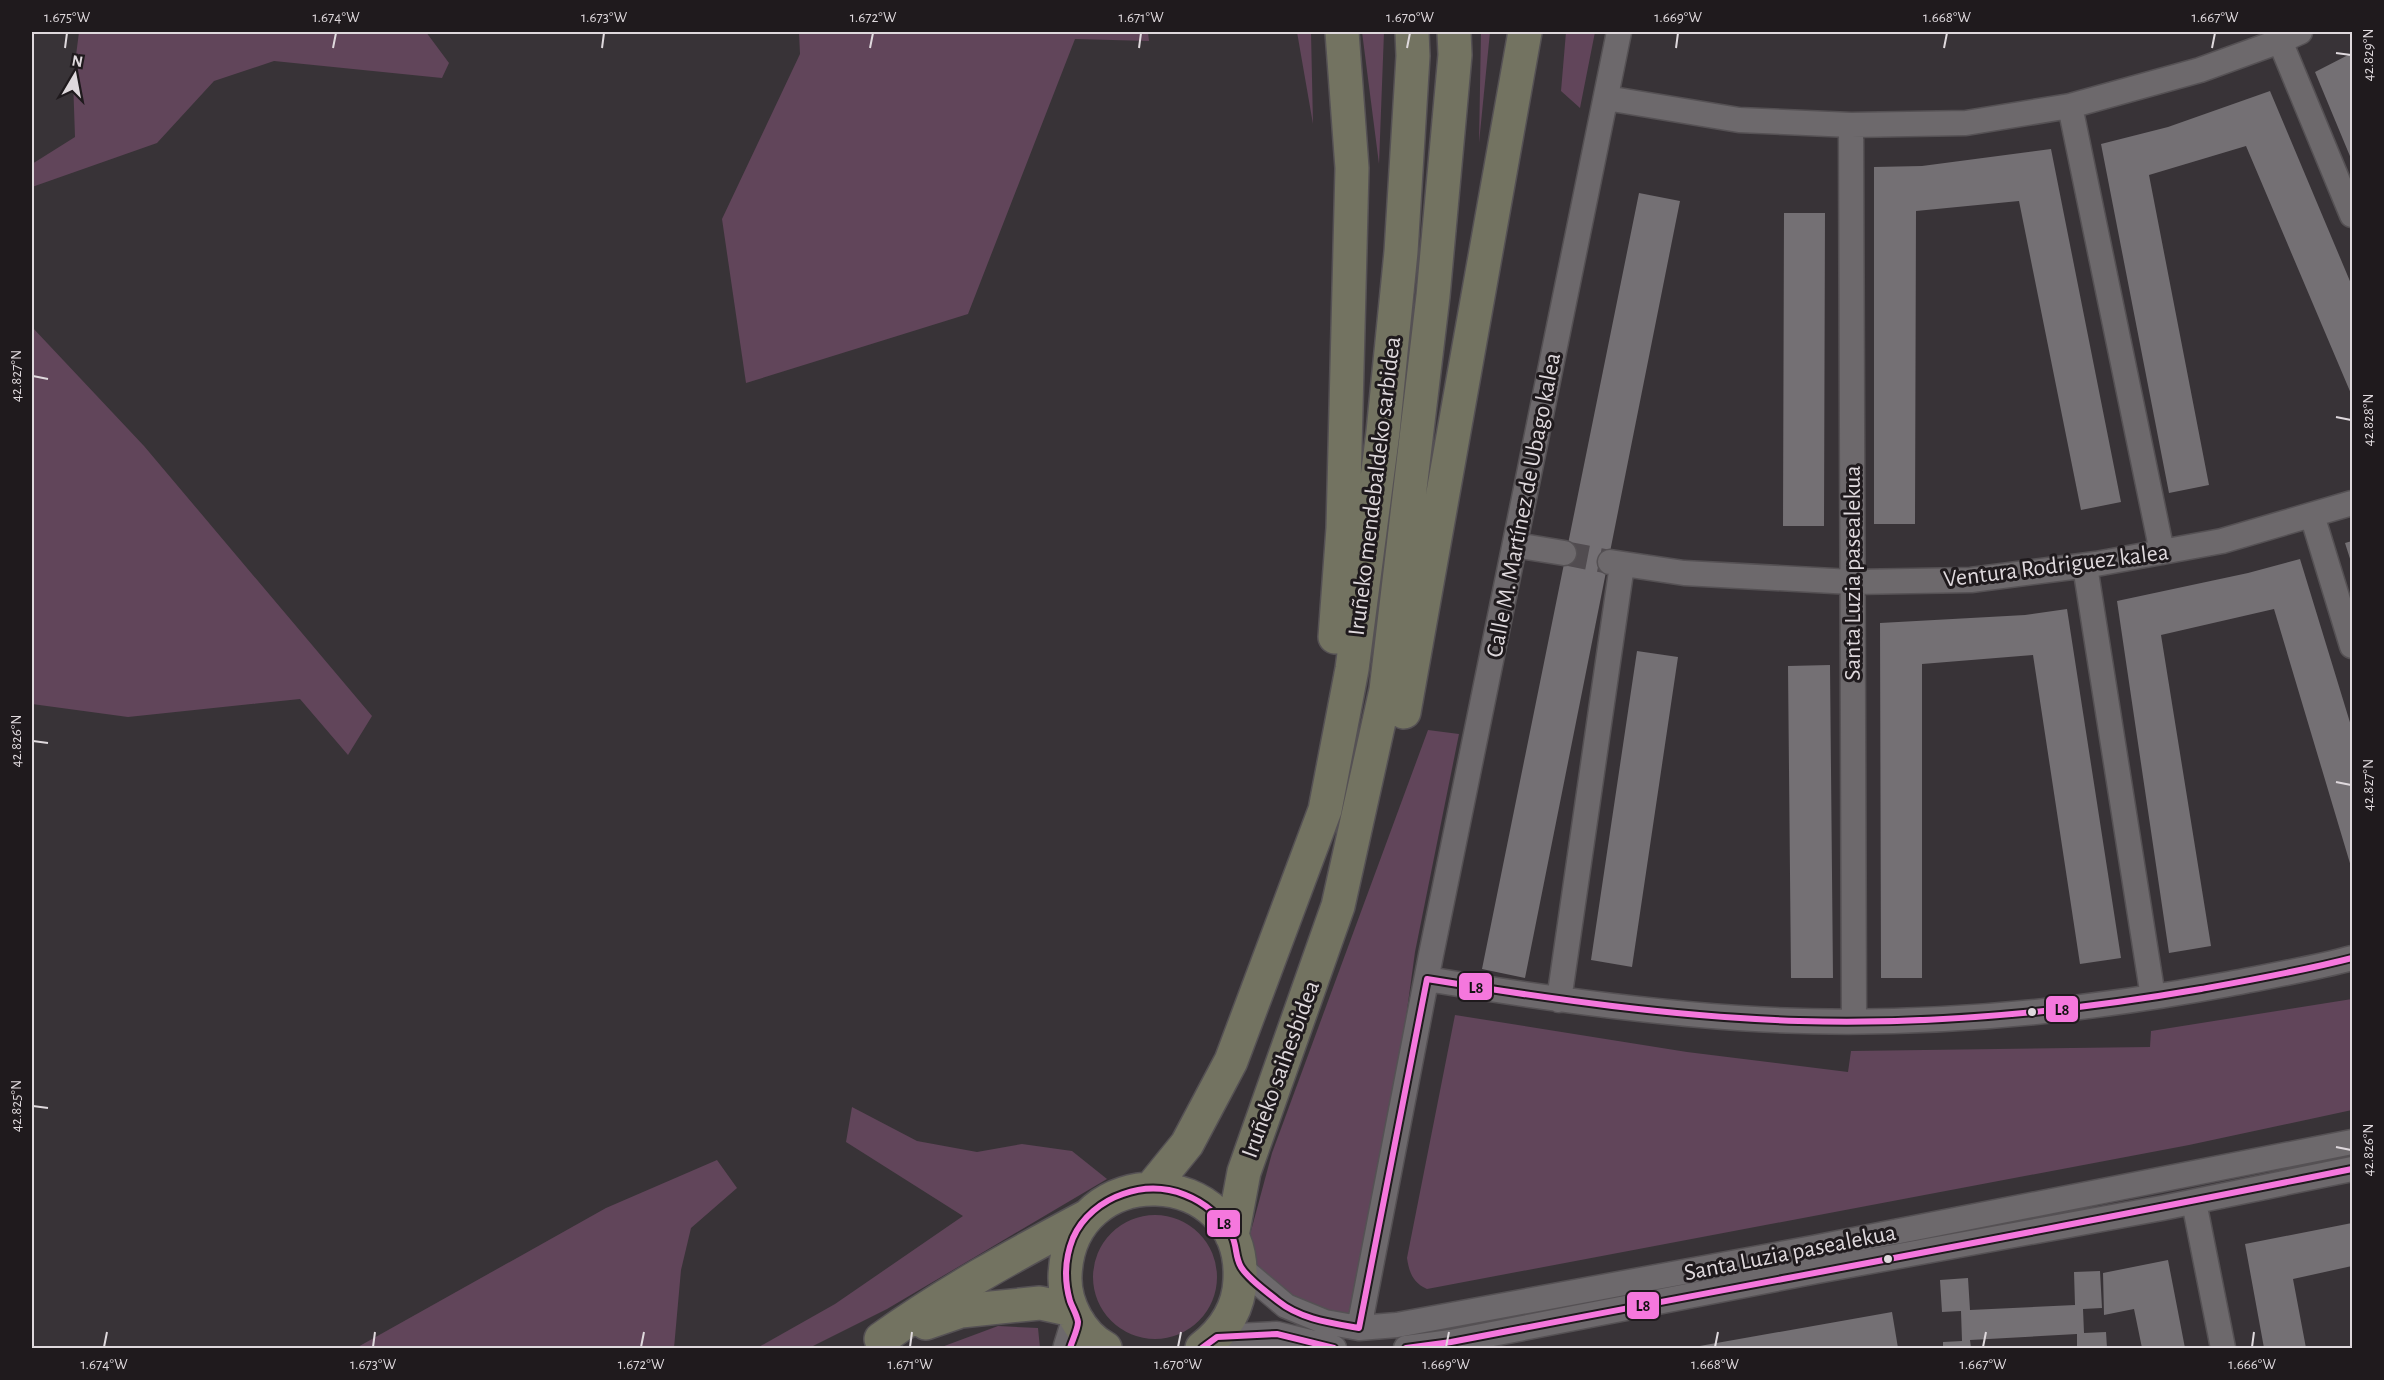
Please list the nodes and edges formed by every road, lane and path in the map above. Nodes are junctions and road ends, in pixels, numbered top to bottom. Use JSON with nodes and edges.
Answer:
{"nodes":[{"id":1,"x":1342,"y":32,"type":"edge"},
{"id":2,"x":1412,"y":32,"type":"edge"},
{"id":3,"x":1454,"y":32,"type":"edge"},
{"id":4,"x":1515,"y":32,"type":"edge"},
{"id":5,"x":1525,"y":32,"type":"edge"},
{"id":6,"x":1619,"y":32,"type":"edge"},
{"id":7,"x":2290,"y":36,"type":"edge"},
{"id":8,"x":1606,"y":98,"type":"junction"},
{"id":9,"x":2070,"y":106,"type":"junction"},
{"id":10,"x":1851,"y":125,"type":"junction"},
{"id":11,"x":1498,"y":182,"type":"junction"},
{"id":12,"x":2352,"y":215,"type":"edge"},
{"id":13,"x":2352,"y":503,"type":"edge"},
{"id":14,"x":2312,"y":515,"type":"junction"},
{"id":15,"x":1515,"y":545,"type":"junction"},
{"id":16,"x":2162,"y":552,"type":"junction"},
{"id":17,"x":1564,"y":553,"type":"tunnel mouth"},
{"id":18,"x":2085,"y":566,"type":"junction"},
{"id":19,"x":1852,"y":582,"type":"junction"},
{"id":20,"x":2352,"y":646,"type":"edge"},
{"id":21,"x":1338,"y":906,"type":"junction"},
{"id":22,"x":1280,"y":930,"type":"junction"},
{"id":23,"x":2352,"y":958,"type":"edge"},
{"id":24,"x":1426,"y":979,"type":"junction"},
{"id":25,"x":2153,"y":998,"type":"junction"},
{"id":26,"x":1559,"y":1000,"type":"junction"},
{"id":27,"x":1854,"y":1021,"type":"junction"},
{"id":28,"x":2352,"y":1142,"type":"edge"},
{"id":29,"x":2352,"y":1169,"type":"edge"},
{"id":30,"x":1152,"y":1187,"type":"junction"},
{"id":31,"x":2194,"y":1202,"type":"junction"},
{"id":32,"x":1086,"y":1218,"type":"junction"},
{"id":33,"x":1232,"y":1236,"type":"junction"},
{"id":34,"x":1241,"y":1268,"type":"junction"},
{"id":35,"x":1073,"y":1327,"type":"edge"},
{"id":36,"x":1359,"y":1328,"type":"junction"},
{"id":37,"x":1209,"y":1343,"type":"edge"},
{"id":38,"x":872,"y":1344,"type":"edge"},
{"id":39,"x":1105,"y":1348,"type":"edge"},
{"id":40,"x":1334,"y":1348,"type":"edge"},
{"id":41,"x":1406,"y":1348,"type":"edge"},
{"id":42,"x":2223,"y":1348,"type":"edge"}],
"edges":[{"from":1,"to":22,"type":"highway"},
{"from":2,"to":22,"type":"highway","name":"Iruñeko mendebaldeko sarbidea"},
{"from":3,"to":21,"type":"highway","name":"Iruñeko mendebaldeko sarbidea"},
{"from":4,"to":11,"type":"highway"},
{"from":5,"to":11,"type":"highway"},
{"from":6,"to":8,"type":"street","name":"Calle M. Martínez de Ubago kalea"},
{"from":7,"to":9,"type":"street"},
{"from":7,"to":12,"type":"street"},
{"from":8,"to":10,"type":"street"},
{"from":8,"to":15,"type":"street","name":"Calle M. Martínez de Ubago kalea"},
{"from":9,"to":10,"type":"street"},
{"from":9,"to":16,"type":"street"},
{"from":10,"to":19,"type":"street","name":"Santa Luzia pasealekua"},
{"from":11,"to":21,"type":"highway"},
{"from":13,"to":14,"type":"street","name":"Ventura Rodriguez kalea"},
{"from":14,"to":16,"type":"street","name":"Ventura Rodriguez kalea"},
{"from":14,"to":20,"type":"street"},
{"from":15,"to":17,"type":"street"},
{"from":15,"to":24,"type":"street","name":"Calle M. Martínez de Ubago kalea"},
{"from":16,"to":18,"type":"street","name":"Ventura Rodriguez kalea"},
{"from":18,"to":19,"type":"street","name":"Ventura Rodriguez kalea"},
{"from":18,"to":25,"type":"street"},
{"from":19,"to":26,"type":"street","name":"Ventura Rodriguez kalea"},
{"from":19,"to":27,"type":"street","name":"Santa Luzia pasealekua"},
{"from":21,"to":33,"type":"highway","name":"Iruñeko saihesbidea"},
{"from":22,"to":30,"type":"highway","name":"Iruñeko saihesbidea"},
{"from":23,"to":25,"type":"street"},
{"from":24,"to":26,"type":"street"},
{"from":24,"to":36,"type":"street","name":"Calle M. Martínez de Ubago kalea"},
{"from":25,"to":27,"type":"street"},
{"from":26,"to":27,"type":"street"},
{"from":28,"to":36,"type":"street","name":"Santa Luzia pasealekua"},
{"from":29,"to":31,"type":"street","name":"Santa Luzia pasealekua"},
{"from":30,"to":32,"type":"highway"},
{"from":30,"to":33,"type":"highway"},
{"from":31,"to":41,"type":"street","name":"Santa Luzia pasealekua"},
{"from":31,"to":42,"type":"street"},
{"from":32,"to":35,"type":"highway"},
{"from":32,"to":38,"type":"highway"},
{"from":33,"to":34,"type":"highway"},
{"from":34,"to":36,"type":"street","name":"Santa Luzia pasealekua"},
{"from":34,"to":37,"type":"highway"},
{"from":35,"to":38,"type":"highway"},
{"from":35,"to":39,"type":"highway"},
{"from":37,"to":40,"type":"street"}]}
